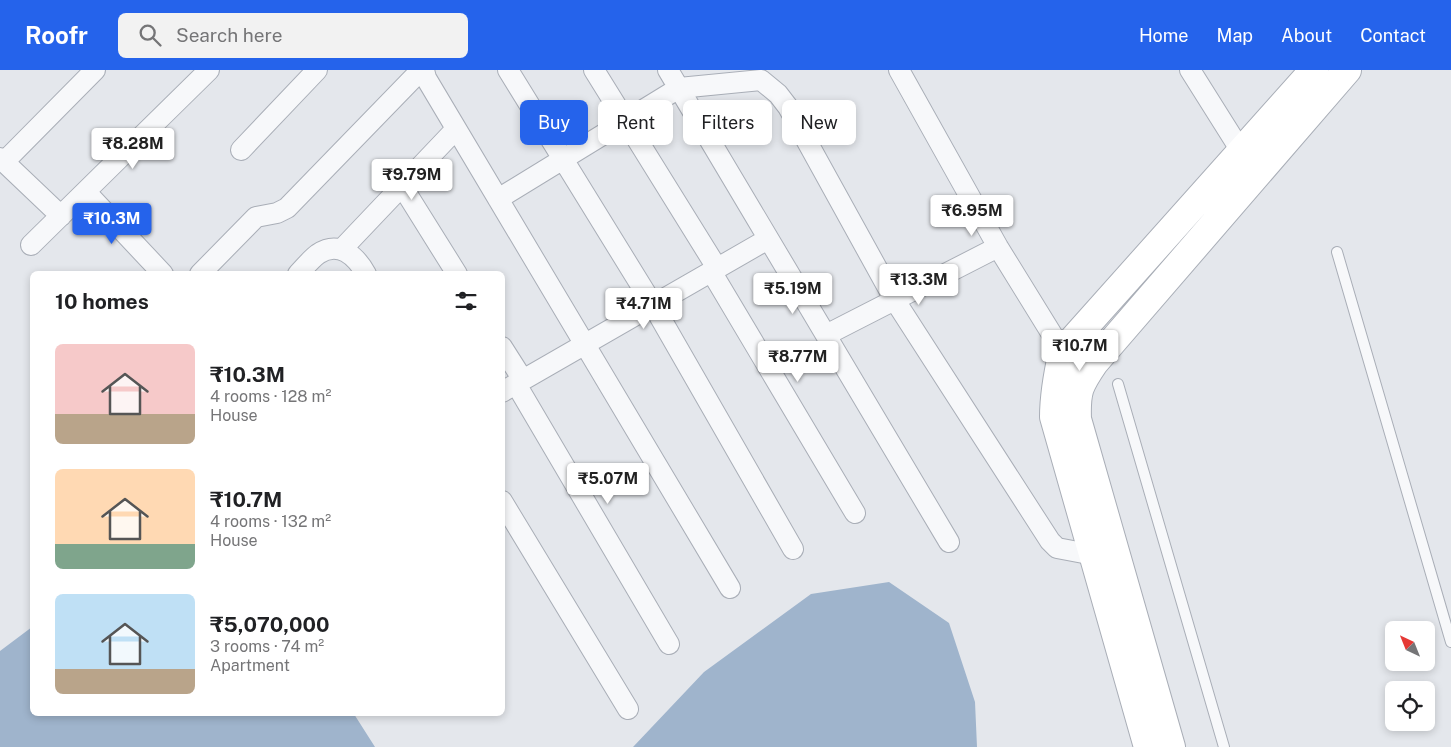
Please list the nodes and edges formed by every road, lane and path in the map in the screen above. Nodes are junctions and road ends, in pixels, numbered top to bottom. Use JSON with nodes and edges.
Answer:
{"nodes":[{"id":1,"x":95,"y":70,"type":"edge"},
{"id":2,"x":209,"y":70,"type":"edge"},
{"id":3,"x":316,"y":70,"type":"edge"},
{"id":4,"x":422,"y":70,"type":"edge"},
{"id":5,"x":508,"y":70,"type":"edge"},
{"id":6,"x":594,"y":70,"type":"edge"},
{"id":7,"x":668,"y":70,"type":"edge"},
{"id":8,"x":899,"y":70,"type":"edge"},
{"id":9,"x":1190,"y":70,"type":"edge"},
{"id":10,"x":1314,"y":70,"type":"edge"},
{"id":11,"x":1347,"y":70,"type":"edge"},
{"id":12,"x":679,"y":88,"type":"junction"},
{"id":13,"x":613,"y":100,"type":"edge"},
{"id":14,"x":659,"y":100,"type":"edge"},
{"id":15,"x":456,"y":129,"type":"junction"},
{"id":16,"x":598,"y":137,"type":"edge"},
{"id":17,"x":640,"y":145,"type":"edge"},
{"id":18,"x":241,"y":150,"type":"dead end"},
{"id":19,"x":1241,"y":151,"type":"junction"},
{"id":20,"x":563,"y":158,"type":"junction"},
{"id":21,"x":2,"y":160,"type":"edge"},
{"id":22,"x":402,"y":186,"type":"junction"},
{"id":23,"x":86,"y":192,"type":"junction"},
{"id":24,"x":498,"y":199,"type":"junction"},
{"id":25,"x":61,"y":216,"type":"junction"},
{"id":26,"x":768,"y":239,"type":"junction"},
{"id":27,"x":31,"y":245,"type":"dead end"},
{"id":28,"x":998,"y":247,"type":"junction"},
{"id":29,"x":342,"y":249,"type":"junction"},
{"id":30,"x":1337,"y":252,"type":"dead end"},
{"id":31,"x":714,"y":270,"type":"junction"},
{"id":32,"x":160,"y":271,"type":"edge"},
{"id":33,"x":203,"y":271,"type":"edge"},
{"id":34,"x":301,"y":271,"type":"edge"},
{"id":35,"x":364,"y":271,"type":"edge"},
{"id":36,"x":455,"y":271,"type":"edge"},
{"id":37,"x":894,"y":299,"type":"junction"},
{"id":38,"x":653,"y":304,"type":"junction"},
{"id":39,"x":826,"y":335,"type":"junction"},
{"id":40,"x":586,"y":344,"type":"junction"},
{"id":41,"x":1064,"y":351,"type":"junction"},
{"id":42,"x":505,"y":356,"type":"edge"},
{"id":43,"x":1081,"y":383,"type":"junction"},
{"id":44,"x":1118,"y":384,"type":"dead end"},
{"id":45,"x":514,"y":385,"type":"edge"},
{"id":46,"x":505,"y":506,"type":"edge"},
{"id":47,"x":855,"y":513,"type":"dead end"},
{"id":48,"x":949,"y":542,"type":"dead end"},
{"id":49,"x":793,"y":549,"type":"dead end"},
{"id":50,"x":1094,"y":556,"type":"junction"},
{"id":51,"x":730,"y":588,"type":"dead end"},
{"id":52,"x":1451,"y":642,"type":"edge"},
{"id":53,"x":669,"y":644,"type":"dead end"},
{"id":54,"x":628,"y":709,"type":"dead end"},
{"id":55,"x":1148,"y":747,"type":"edge"},
{"id":56,"x":1171,"y":747,"type":"edge"},
{"id":57,"x":1224,"y":747,"type":"edge"}],
"edges":[{"from":1,"to":21,"type":"street"},
{"from":2,"to":23,"type":"street"},
{"from":3,"to":18,"type":"street"},
{"from":4,"to":15,"type":"street"},
{"from":4,"to":33,"type":"street"},
{"from":5,"to":20,"type":"street"},
{"from":6,"to":13,"type":"street"},
{"from":7,"to":12,"type":"street"},
{"from":8,"to":28,"type":"street"},
{"from":9,"to":19,"type":"street"},
{"from":10,"to":19,"type":"street"},
{"from":11,"to":43,"type":"street"},
{"from":12,"to":14,"type":"street"},
{"from":12,"to":26,"type":"street"},
{"from":12,"to":37,"type":"street"},
{"from":15,"to":22,"type":"street"},
{"from":15,"to":24,"type":"street"},
{"from":16,"to":20,"type":"street"},
{"from":17,"to":31,"type":"street"},
{"from":19,"to":41,"type":"street"},
{"from":20,"to":24,"type":"street"},
{"from":20,"to":38,"type":"street"},
{"from":21,"to":25,"type":"street"},
{"from":22,"to":29,"type":"street"},
{"from":22,"to":36,"type":"street"},
{"from":23,"to":25,"type":"street"},
{"from":23,"to":32,"type":"street"},
{"from":24,"to":40,"type":"street"},
{"from":25,"to":27,"type":"street"},
{"from":26,"to":31,"type":"street"},
{"from":26,"to":39,"type":"street"},
{"from":28,"to":37,"type":"street"},
{"from":28,"to":41,"type":"street"},
{"from":29,"to":34,"type":"street"},
{"from":29,"to":35,"type":"street"},
{"from":30,"to":52,"type":"lane"},
{"from":31,"to":38,"type":"street"},
{"from":31,"to":47,"type":"street"},
{"from":37,"to":39,"type":"street"},
{"from":37,"to":50,"type":"street"},
{"from":38,"to":40,"type":"street"},
{"from":38,"to":49,"type":"street"},
{"from":39,"to":48,"type":"street"},
{"from":40,"to":45,"type":"street"},
{"from":40,"to":51,"type":"street"},
{"from":41,"to":43,"type":"street"},
{"from":41,"to":50,"type":"street"},
{"from":42,"to":45,"type":"street"},
{"from":43,"to":56,"type":"street"},
{"from":44,"to":57,"type":"lane"},
{"from":45,"to":53,"type":"street"},
{"from":46,"to":54,"type":"street"},
{"from":50,"to":55,"type":"street"}]}
